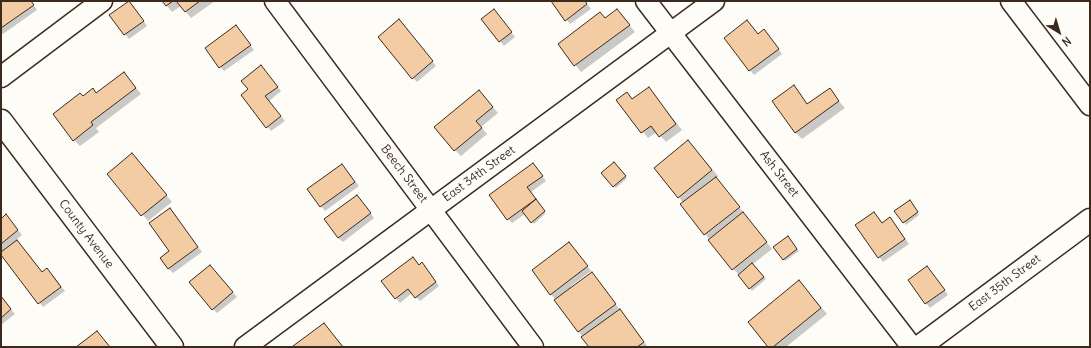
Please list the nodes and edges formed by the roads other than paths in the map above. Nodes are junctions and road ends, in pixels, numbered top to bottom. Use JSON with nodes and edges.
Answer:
{"nodes":[{"id":1,"x":102,"y":1,"type":"edge"},
{"id":2,"x":275,"y":1,"type":"edge"},
{"id":3,"x":646,"y":1,"type":"edge"},
{"id":4,"x":714,"y":1,"type":"edge"},
{"id":5,"x":1011,"y":1,"type":"edge"},
{"id":6,"x":670,"y":33,"type":"junction"},
{"id":7,"x":1,"y":77,"type":"edge"},
{"id":8,"x":1090,"y":105,"type":"edge"},
{"id":9,"x":1,"y":122,"type":"edge"},
{"id":10,"x":431,"y":210,"type":"junction"},
{"id":11,"x":1090,"y":220,"type":"edge"},
{"id":12,"x":172,"y":347,"type":"edge"},
{"id":13,"x":245,"y":347,"type":"edge"},
{"id":14,"x":533,"y":347,"type":"edge"},
{"id":15,"x":912,"y":347,"type":"edge"},
{"id":16,"x":919,"y":347,"type":"edge"}],
"edges":[{"from":1,"to":7,"type":"street"},
{"from":2,"to":10,"type":"street","name":"Beech Street"},
{"from":3,"to":6,"type":"street","name":"Ash Street"},
{"from":4,"to":6,"type":"street","name":"East 34th Street"},
{"from":5,"to":8,"type":"street"},
{"from":6,"to":10,"type":"street","name":"East 34th Street"},
{"from":6,"to":15,"type":"street","name":"Ash Street"},
{"from":9,"to":12,"type":"street","name":"County Avenue"},
{"from":10,"to":13,"type":"street","name":"East 34th Street"},
{"from":10,"to":14,"type":"street","name":"Beech Street"},
{"from":11,"to":16,"type":"street","name":"East 35th Street"}]}
